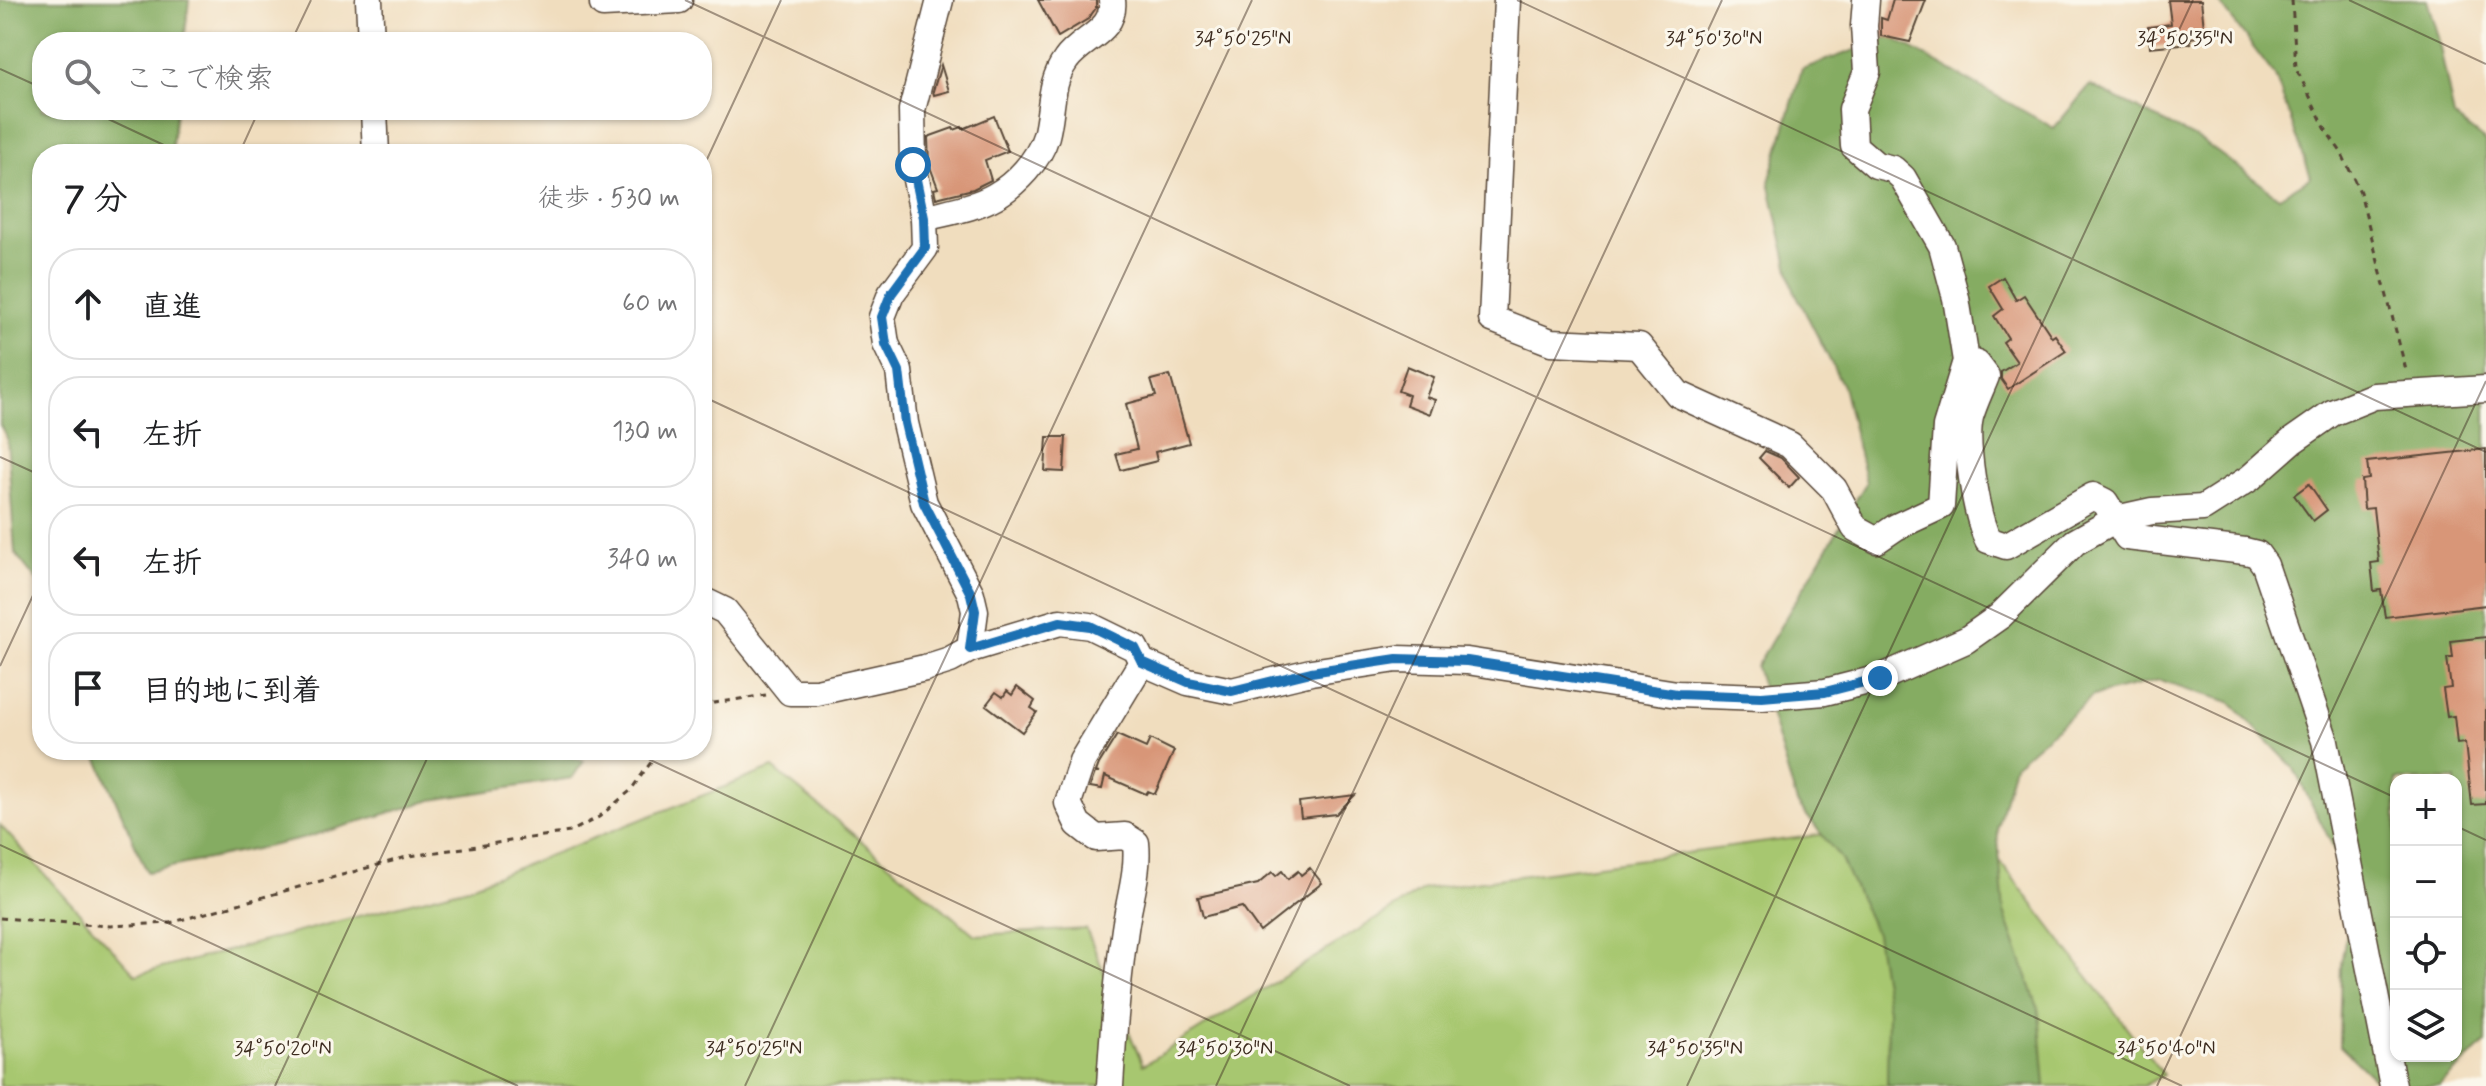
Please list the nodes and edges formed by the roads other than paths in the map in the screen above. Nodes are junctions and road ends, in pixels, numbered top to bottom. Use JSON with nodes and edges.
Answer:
{"nodes":[{"id":1,"x":369,"y":0,"type":"edge"},
{"id":2,"x":603,"y":0,"type":"edge"},
{"id":3,"x":679,"y":0,"type":"edge"},
{"id":4,"x":940,"y":0,"type":"edge"},
{"id":5,"x":1112,"y":0,"type":"edge"},
{"id":6,"x":1507,"y":0,"type":"edge"},
{"id":7,"x":1866,"y":0,"type":"edge"},
{"id":8,"x":371,"y":32,"type":"edge"},
{"id":9,"x":374,"y":120,"type":"edge"},
{"id":10,"x":376,"y":144,"type":"edge"},
{"id":11,"x":924,"y":218,"type":"junction"},
{"id":12,"x":1966,"y":361,"type":"junction"},
{"id":13,"x":2486,"y":389,"type":"edge"},
{"id":14,"x":2116,"y":519,"type":"junction"},
{"id":15,"x":712,"y":605,"type":"edge"},
{"id":16,"x":970,"y":649,"type":"junction"},
{"id":17,"x":1142,"y":662,"type":"junction"},
{"id":18,"x":1110,"y":1086,"type":"edge"},
{"id":19,"x":2393,"y":1086,"type":"edge"}],
"edges":[{"from":1,"to":8,"type":"street"},
{"from":2,"to":3,"type":"street"},
{"from":4,"to":11,"type":"street"},
{"from":5,"to":11,"type":"street"},
{"from":6,"to":12,"type":"street"},
{"from":7,"to":12,"type":"street"},
{"from":9,"to":10,"type":"street"},
{"from":11,"to":16,"type":"street"},
{"from":12,"to":14,"type":"street"},
{"from":13,"to":14,"type":"street"},
{"from":14,"to":17,"type":"street"},
{"from":14,"to":19,"type":"street"},
{"from":15,"to":16,"type":"street"},
{"from":16,"to":17,"type":"street"},
{"from":17,"to":18,"type":"street"}]}
